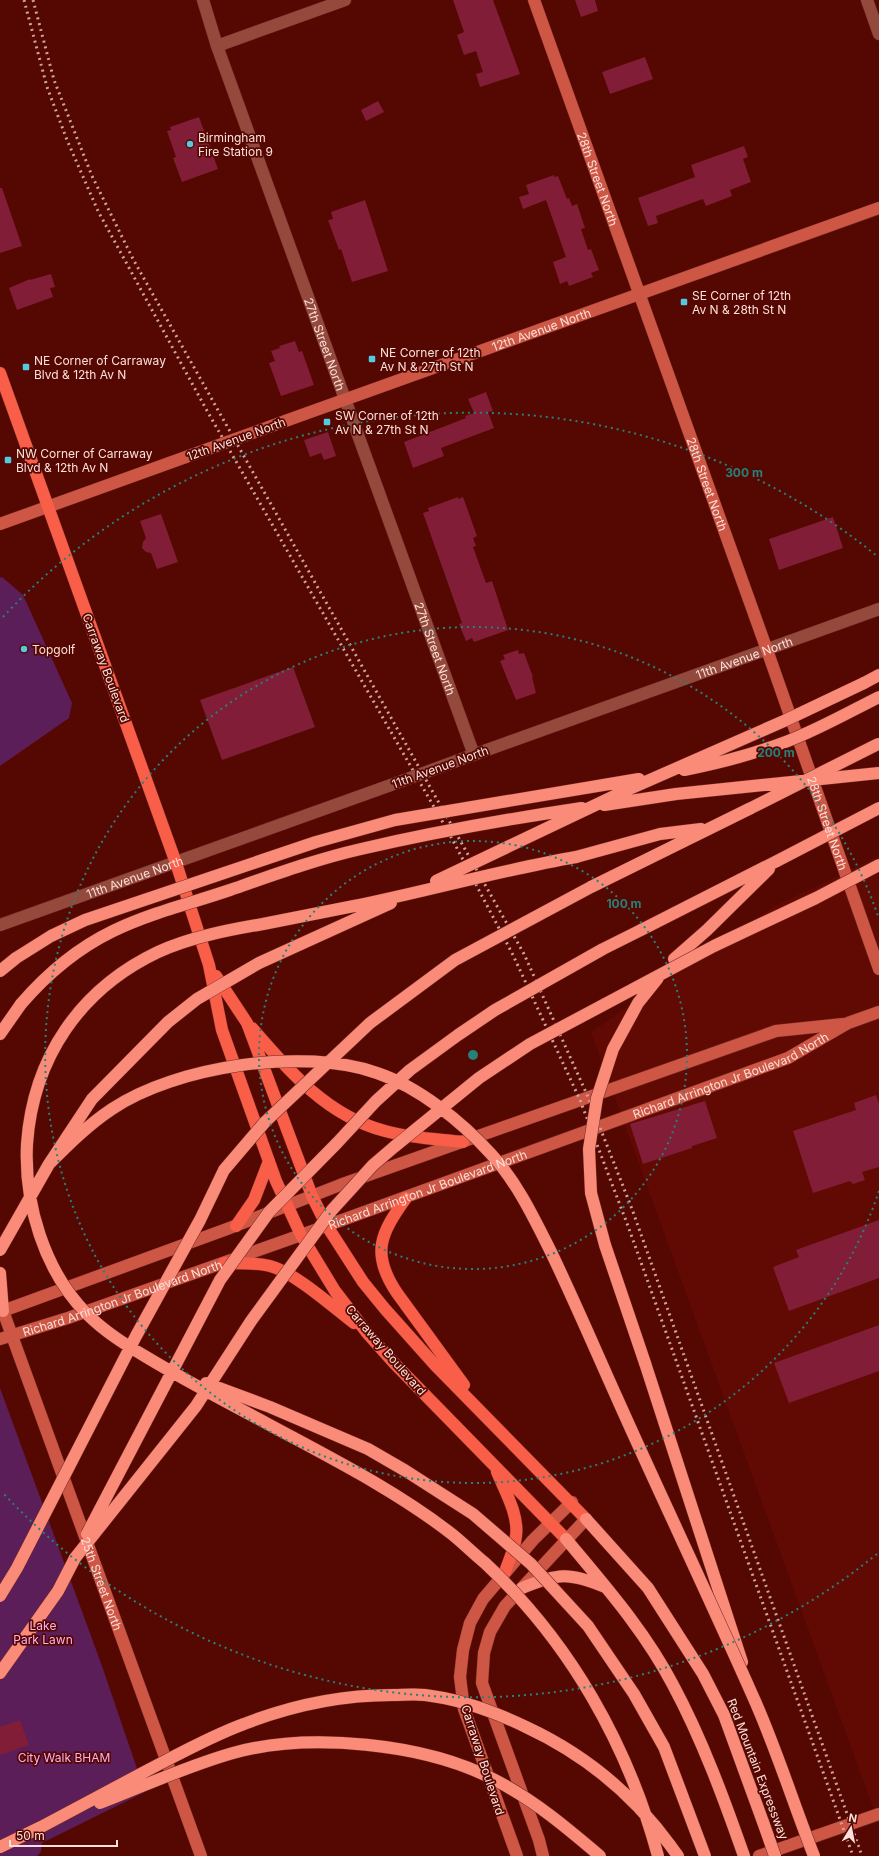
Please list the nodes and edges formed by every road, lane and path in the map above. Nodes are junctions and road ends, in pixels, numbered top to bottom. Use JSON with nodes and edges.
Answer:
{"nodes":[{"id":1,"x":203,"y":0,"type":"edge"},
{"id":2,"x":345,"y":0,"type":"edge"},
{"id":3,"x":534,"y":0,"type":"edge"},
{"id":4,"x":867,"y":0,"type":"edge"},
{"id":5,"x":879,"y":34,"type":"edge"},
{"id":6,"x":217,"y":46,"type":"junction"},
{"id":7,"x":879,"y":208,"type":"edge"},
{"id":8,"x":639,"y":294,"type":"junction"},
{"id":9,"x":0,"y":373,"type":"edge"},
{"id":10,"x":345,"y":400,"type":"junction"},
{"id":11,"x":48,"y":506,"type":"junction"},
{"id":12,"x":0,"y":524,"type":"edge"},
{"id":13,"x":879,"y":609,"type":"edge"},
{"id":14,"x":767,"y":650,"type":"junction"},
{"id":15,"x":879,"y":675,"type":"edge"},
{"id":16,"x":879,"y":697,"type":"edge"},
{"id":17,"x":878,"y":743,"type":"edge"},
{"id":18,"x":474,"y":755,"type":"junction"},
{"id":19,"x":879,"y":773,"type":"edge"},
{"id":20,"x":879,"y":808,"type":"edge"},
{"id":21,"x":710,"y":828,"type":"junction"},
{"id":22,"x":777,"y":861,"type":"junction"},
{"id":23,"x":176,"y":863,"type":"junction"},
{"id":24,"x":879,"y":865,"type":"edge"},
{"id":25,"x":0,"y":925,"type":"edge"},
{"id":26,"x":209,"y":965,"type":"junction"},
{"id":27,"x":879,"y":969,"type":"edge"},
{"id":28,"x":0,"y":971,"type":"edge"},
{"id":29,"x":879,"y":1012,"type":"edge"},
{"id":30,"x":247,"y":1023,"type":"junction"},
{"id":31,"x":848,"y":1023,"type":"junction"},
{"id":32,"x":0,"y":1034,"type":"edge"},
{"id":33,"x":463,"y":1142,"type":"junction"},
{"id":34,"x":269,"y":1161,"type":"junction"},
{"id":35,"x":49,"y":1164,"type":"junction"},
{"id":36,"x":312,"y":1196,"type":"junction"},
{"id":37,"x":406,"y":1198,"type":"junction"},
{"id":38,"x":287,"y":1206,"type":"junction"},
{"id":39,"x":236,"y":1226,"type":"junction"},
{"id":40,"x":327,"y":1226,"type":"junction"},
{"id":41,"x":301,"y":1235,"type":"junction"},
{"id":42,"x":0,"y":1250,"type":"edge"},
{"id":43,"x":224,"y":1263,"type":"junction"},
{"id":44,"x":0,"y":1273,"type":"edge"},
{"id":45,"x":1,"y":1310,"type":"edge"},
{"id":46,"x":368,"y":1334,"type":"junction"},
{"id":47,"x":12,"y":1335,"type":"junction"},
{"id":48,"x":0,"y":1339,"type":"edge"},
{"id":49,"x":163,"y":1367,"type":"junction"},
{"id":50,"x":489,"y":1418,"type":"junction"},
{"id":51,"x":496,"y":1467,"type":"junction"},
{"id":52,"x":572,"y":1502,"type":"junction"},
{"id":53,"x":586,"y":1519,"type":"junction"},
{"id":54,"x":550,"y":1523,"type":"junction"},
{"id":55,"x":566,"y":1539,"type":"junction"},
{"id":56,"x":75,"y":1558,"type":"junction"},
{"id":57,"x":505,"y":1572,"type":"junction"},
{"id":58,"x":522,"y":1588,"type":"junction"},
{"id":59,"x":608,"y":1589,"type":"junction"},
{"id":60,"x":0,"y":1596,"type":"edge"},
{"id":61,"x":0,"y":1673,"type":"edge"},
{"id":62,"x":756,"y":1702,"type":"junction"},
{"id":63,"x":879,"y":1814,"type":"edge"},
{"id":64,"x":41,"y":1827,"type":"junction"},
{"id":65,"x":0,"y":1848,"type":"edge"},
{"id":66,"x":201,"y":1856,"type":"edge"},
{"id":67,"x":517,"y":1856,"type":"edge"},
{"id":68,"x":543,"y":1856,"type":"edge"},
{"id":69,"x":600,"y":1856,"type":"edge"},
{"id":70,"x":658,"y":1856,"type":"edge"},
{"id":71,"x":678,"y":1856,"type":"edge"},
{"id":72,"x":705,"y":1856,"type":"edge"},
{"id":73,"x":744,"y":1856,"type":"edge"},
{"id":74,"x":760,"y":1856,"type":"edge"},
{"id":75,"x":775,"y":1856,"type":"edge"},
{"id":76,"x":814,"y":1856,"type":"edge"}],
"edges":[{"from":1,"to":6,"type":"street","name":"27th Street North"},
{"from":2,"to":6,"type":"street"},
{"from":3,"to":8,"type":"street","name":"28th Street North"},
{"from":4,"to":5,"type":"street"},
{"from":6,"to":10,"type":"street","name":"27th Street North"},
{"from":7,"to":8,"type":"street","name":"12th Avenue North"},
{"from":8,"to":10,"type":"street","name":"12th Avenue North"},
{"from":8,"to":14,"type":"street","name":"28th Street North"},
{"from":9,"to":11,"type":"main road","name":"Carraway Boulevard"},
{"from":10,"to":11,"type":"street","name":"12th Avenue North","bridge":true},
{"from":10,"to":18,"type":"street","name":"27th Street North"},
{"from":11,"to":12,"type":"street","name":"12th Avenue North"},
{"from":11,"to":23,"type":"main road","name":"Carraway Boulevard"},
{"from":13,"to":14,"type":"street","name":"11th Avenue North"},
{"from":14,"to":18,"type":"street","name":"11th Avenue North"},
{"from":14,"to":27,"type":"street","name":"28th Street North"},
{"from":15,"to":35,"type":"highway","bridge":true},
{"from":16,"to":28,"type":"highway","bridge":true},
{"from":17,"to":21,"type":"highway","bridge":true},
{"from":18,"to":23,"type":"street","name":"11th Avenue North","bridge":true},
{"from":19,"to":32,"type":"highway","bridge":true},
{"from":20,"to":22,"type":"highway","bridge":true},
{"from":21,"to":49,"type":"highway","bridge":true},
{"from":21,"to":60,"type":"highway","bridge":true},
{"from":22,"to":56,"type":"highway","bridge":true},
{"from":22,"to":62,"type":"highway","bridge":true},
{"from":23,"to":25,"type":"street","name":"11th Avenue North"},
{"from":23,"to":26,"type":"main road","name":"Carraway Boulevard"},
{"from":24,"to":56,"type":"highway","bridge":true},
{"from":26,"to":30,"type":"main road","name":"Carraway Boulevard"},
{"from":26,"to":34,"type":"main road","name":"Carraway Boulevard"},
{"from":29,"to":31,"type":"street","name":"Richard Arrington Jr Boulevard North"},
{"from":30,"to":33,"type":"main road"},
{"from":30,"to":36,"type":"main road","name":"Carraway Boulevard"},
{"from":31,"to":33,"type":"street","name":"Richard Arrington Jr Boulevard North"},
{"from":31,"to":37,"type":"street","name":"Richard Arrington Jr Boulevard North"},
{"from":33,"to":36,"type":"street","name":"Richard Arrington Jr Boulevard North"},
{"from":34,"to":38,"type":"main road","name":"Carraway Boulevard"},
{"from":34,"to":39,"type":"main road"},
{"from":35,"to":42,"type":"highway","bridge":true},
{"from":35,"to":62,"type":"highway","bridge":true},
{"from":36,"to":38,"type":"street","name":"Richard Arrington Jr Boulevard North"},
{"from":36,"to":40,"type":"main road","name":"Carraway Boulevard"},
{"from":37,"to":40,"type":"street","name":"Richard Arrington Jr Boulevard North"},
{"from":37,"to":50,"type":"main road"},
{"from":38,"to":39,"type":"street","name":"Richard Arrington Jr Boulevard North"},
{"from":38,"to":41,"type":"main road","name":"Carraway Boulevard"},
{"from":39,"to":45,"type":"street","name":"Richard Arrington Jr Boulevard North"},
{"from":40,"to":41,"type":"street","name":"Richard Arrington Jr Boulevard North"},
{"from":40,"to":50,"type":"main road","name":"Carraway Boulevard"},
{"from":41,"to":43,"type":"street","name":"Richard Arrington Jr Boulevard North"},
{"from":41,"to":46,"type":"main road","name":"Carraway Boulevard"},
{"from":43,"to":46,"type":"main road"},
{"from":43,"to":47,"type":"street","name":"Richard Arrington Jr Boulevard North"},
{"from":44,"to":45,"type":"highway"},
{"from":45,"to":47,"type":"street","name":"25th Street North"},
{"from":46,"to":51,"type":"main road","name":"Carraway Boulevard"},
{"from":47,"to":48,"type":"street","name":"Richard Arrington Jr Boulevard North"},
{"from":47,"to":66,"type":"street","name":"25th Street North"},
{"from":49,"to":70,"type":"highway","bridge":true},
{"from":49,"to":72,"type":"highway","bridge":true},
{"from":50,"to":52,"type":"main road","name":"Carraway Boulevard"},
{"from":51,"to":54,"type":"main road","name":"Carraway Boulevard"},
{"from":51,"to":57,"type":"main road"},
{"from":52,"to":53,"type":"main road","name":"Carraway Boulevard"},
{"from":52,"to":54,"type":"street","name":"Carraway Boulevard"},
{"from":53,"to":55,"type":"street","name":"Carraway Boulevard"},
{"from":53,"to":75,"type":"highway","name":"Red Mountain Expressway","bridge":true},
{"from":54,"to":55,"type":"main road","name":"Carraway Boulevard"},
{"from":54,"to":57,"type":"street","name":"Carraway Boulevard"},
{"from":55,"to":58,"type":"street","name":"Carraway Boulevard"},
{"from":55,"to":59,"type":"highway"},
{"from":56,"to":61,"type":"highway"},
{"from":57,"to":67,"type":"street","name":"Carraway Boulevard"},
{"from":58,"to":59,"type":"highway"},
{"from":58,"to":68,"type":"street","name":"Carraway Boulevard"},
{"from":59,"to":73,"type":"highway"},
{"from":62,"to":76,"type":"highway","bridge":true},
{"from":63,"to":74,"type":"street"},
{"from":64,"to":65,"type":"highway"},
{"from":64,"to":69,"type":"highway","bridge":true},
{"from":64,"to":71,"type":"highway","bridge":true}]}
